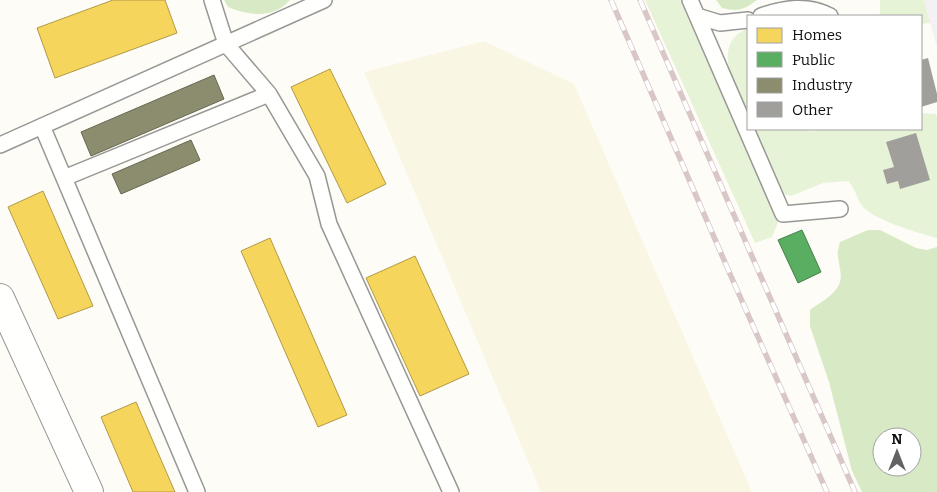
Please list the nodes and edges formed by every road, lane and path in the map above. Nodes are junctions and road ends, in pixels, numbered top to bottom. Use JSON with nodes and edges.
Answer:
{"nodes":[{"id":1,"x":212,"y":0,"type":"edge"},
{"id":2,"x":324,"y":0,"type":"edge"},
{"id":3,"x":690,"y":0,"type":"edge"},
{"id":4,"x":764,"y":15,"type":"edge"},
{"id":5,"x":826,"y":15,"type":"edge"},
{"id":6,"x":697,"y":16,"type":"junction"},
{"id":7,"x":747,"y":20,"type":"edge"},
{"id":8,"x":226,"y":44,"type":"junction"},
{"id":9,"x":269,"y":94,"type":"junction"},
{"id":10,"x":42,"y":126,"type":"junction"},
{"id":11,"x":0,"y":145,"type":"edge"},
{"id":12,"x":64,"y":178,"type":"junction"},
{"id":13,"x":840,"y":209,"type":"dead end"},
{"id":14,"x":0,"y":298,"type":"edge"},
{"id":15,"x":89,"y":492,"type":"edge"},
{"id":16,"x":196,"y":492,"type":"edge"},
{"id":17,"x":451,"y":492,"type":"edge"}],
"edges":[{"from":1,"to":8,"type":"lane"},
{"from":2,"to":8,"type":"lane"},
{"from":3,"to":6,"type":"lane"},
{"from":4,"to":5,"type":"lane"},
{"from":6,"to":7,"type":"lane"},
{"from":6,"to":13,"type":"lane"},
{"from":8,"to":9,"type":"lane"},
{"from":8,"to":10,"type":"lane"},
{"from":9,"to":12,"type":"lane"},
{"from":9,"to":17,"type":"lane"},
{"from":10,"to":11,"type":"lane"},
{"from":10,"to":12,"type":"lane"},
{"from":12,"to":16,"type":"lane"},
{"from":14,"to":15,"type":"street"}]}
